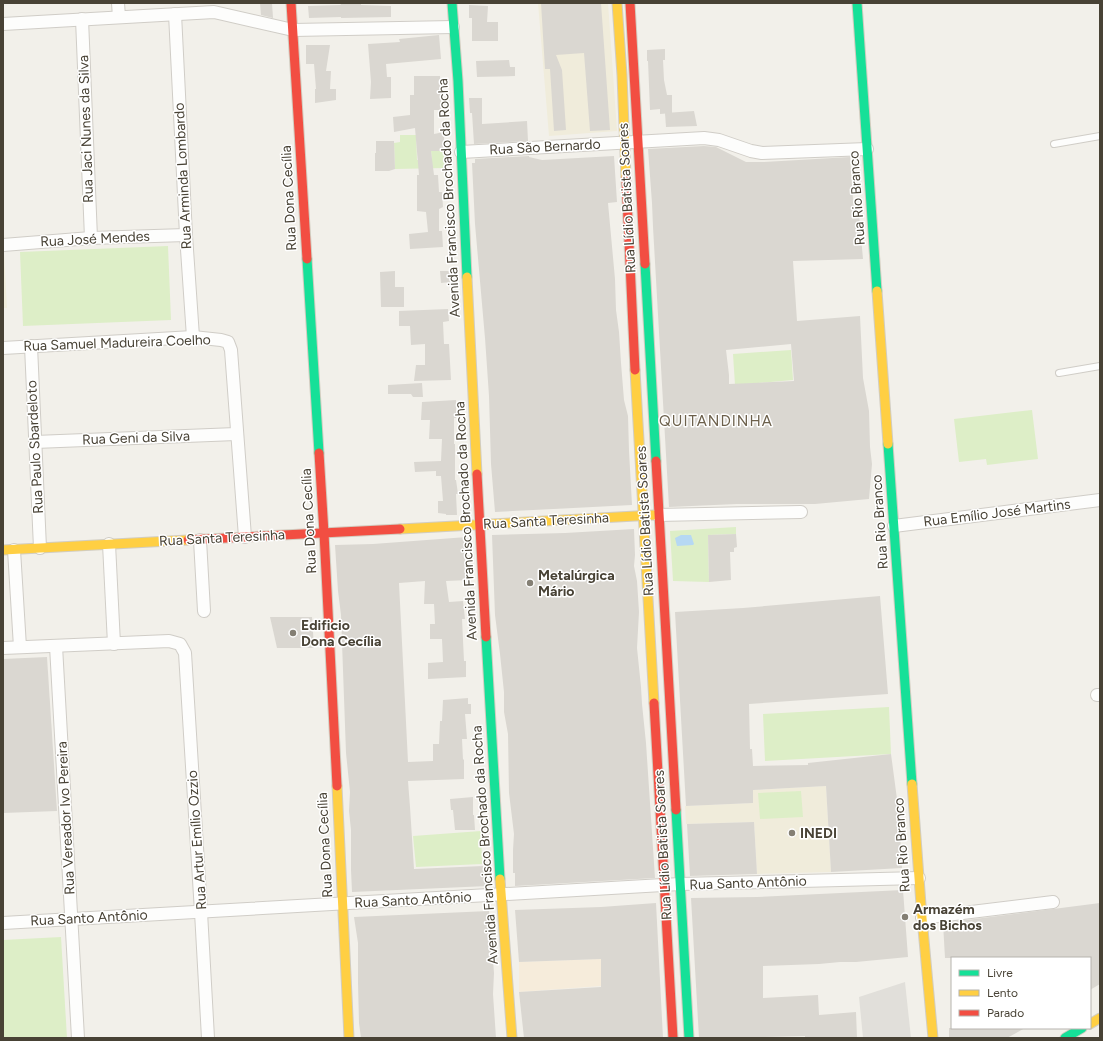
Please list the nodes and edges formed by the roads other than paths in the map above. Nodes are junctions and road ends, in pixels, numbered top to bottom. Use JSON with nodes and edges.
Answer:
{"nodes":[{"id":1,"x":118,"y":3,"type":"edge"},
{"id":2,"x":291,"y":3,"type":"edge"},
{"id":3,"x":452,"y":3,"type":"edge"},
{"id":4,"x":617,"y":3,"type":"edge"},
{"id":5,"x":630,"y":3,"type":"edge"},
{"id":6,"x":857,"y":3,"type":"edge"},
{"id":7,"x":214,"y":8,"type":"edge"},
{"id":8,"x":175,"y":14,"type":"junction"},
{"id":9,"x":119,"y":17,"type":"junction"},
{"id":10,"x":82,"y":20,"type":"junction"},
{"id":11,"x":3,"y":24,"type":"edge"},
{"id":12,"x":453,"y":27,"type":"junction"},
{"id":13,"x":293,"y":30,"type":"junction"},
{"id":14,"x":1100,"y":136,"type":"edge"},
{"id":15,"x":624,"y":142,"type":"junction"},
{"id":16,"x":637,"y":142,"type":"junction"},
{"id":17,"x":1054,"y":144,"type":"dead end"},
{"id":18,"x":867,"y":149,"type":"junction"},
{"id":19,"x":461,"y":152,"type":"junction"},
{"id":20,"x":642,"y":215,"type":"junction"},
{"id":21,"x":628,"y":216,"type":"junction"},
{"id":22,"x":186,"y":235,"type":"junction"},
{"id":23,"x":91,"y":238,"type":"junction"},
{"id":24,"x":3,"y":245,"type":"edge"},
{"id":25,"x":193,"y":338,"type":"junction"},
{"id":26,"x":31,"y":346,"type":"junction"},
{"id":27,"x":3,"y":348,"type":"edge"},
{"id":28,"x":1100,"y":366,"type":"edge"},
{"id":29,"x":1059,"y":373,"type":"dead end"},
{"id":30,"x":651,"y":374,"type":"junction"},
{"id":31,"x":636,"y":375,"type":"junction"},
{"id":32,"x":236,"y":434,"type":"junction"},
{"id":33,"x":35,"y":442,"type":"junction"},
{"id":34,"x":1100,"y":500,"type":"edge"},
{"id":35,"x":801,"y":512,"type":"dead end"},
{"id":36,"x":643,"y":515,"type":"junction"},
{"id":37,"x":658,"y":515,"type":"junction"},
{"id":38,"x":479,"y":525,"type":"junction"},
{"id":39,"x":894,"y":526,"type":"junction"},
{"id":40,"x":324,"y":533,"type":"junction"},
{"id":41,"x":245,"y":537,"type":"junction"},
{"id":42,"x":200,"y":540,"type":"junction"},
{"id":43,"x":109,"y":544,"type":"junction"},
{"id":44,"x":40,"y":548,"type":"junction"},
{"id":45,"x":8,"y":550,"type":"edge"},
{"id":46,"x":204,"y":611,"type":"dead end"},
{"id":47,"x":114,"y":644,"type":"junction"},
{"id":48,"x":56,"y":646,"type":"junction"},
{"id":49,"x":20,"y":647,"type":"junction"},
{"id":50,"x":3,"y":648,"type":"edge"},
{"id":51,"x":651,"y":650,"type":"junction"},
{"id":52,"x":666,"y":650,"type":"junction"},
{"id":53,"x":669,"y":699,"type":"junction"},
{"id":54,"x":654,"y":700,"type":"junction"},
{"id":55,"x":675,"y":802,"type":"junction"},
{"id":56,"x":660,"y":804,"type":"junction"},
{"id":57,"x":919,"y":878,"type":"junction"},
{"id":58,"x":680,"y":884,"type":"junction"},
{"id":59,"x":665,"y":885,"type":"junction"},
{"id":60,"x":501,"y":895,"type":"junction"},
{"id":61,"x":1053,"y":902,"type":"dead end"},
{"id":62,"x":342,"y":904,"type":"junction"},
{"id":63,"x":201,"y":912,"type":"junction"},
{"id":64,"x":922,"y":918,"type":"junction"},
{"id":65,"x":72,"y":919,"type":"junction"},
{"id":66,"x":3,"y":923,"type":"edge"},
{"id":67,"x":670,"y":993,"type":"junction"},
{"id":68,"x":686,"y":993,"type":"junction"},
{"id":69,"x":1100,"y":1018,"type":"edge"},
{"id":70,"x":1091,"y":1023,"type":"edge"},
{"id":71,"x":1080,"y":1029,"type":"edge"},
{"id":72,"x":78,"y":1038,"type":"edge"},
{"id":73,"x":208,"y":1038,"type":"edge"},
{"id":74,"x":349,"y":1038,"type":"edge"},
{"id":75,"x":512,"y":1038,"type":"edge"},
{"id":76,"x":673,"y":1038,"type":"edge"},
{"id":77,"x":689,"y":1038,"type":"edge"},
{"id":78,"x":933,"y":1038,"type":"edge"},
{"id":79,"x":1065,"y":1038,"type":"edge"}],
"edges":[{"from":1,"to":9,"type":"street"},
{"from":2,"to":13,"type":"street","name":"Rua Dona Cecília"},
{"from":3,"to":12,"type":"street","name":"Avenida Francisco Brochado da Rocha"},
{"from":4,"to":15,"type":"street","name":"Rua Lídio Batista Soares"},
{"from":5,"to":16,"type":"street","name":"Rua Lídio Batista Soares"},
{"from":6,"to":18,"type":"street","name":"Rua Rio Branco"},
{"from":7,"to":8,"type":"street"},
{"from":7,"to":13,"type":"street"},
{"from":8,"to":9,"type":"street"},
{"from":8,"to":22,"type":"street","name":"Rua Arminda Lombardo"},
{"from":9,"to":10,"type":"street"},
{"from":10,"to":11,"type":"street"},
{"from":10,"to":23,"type":"street","name":"Rua Jaci Nunes da Silva"},
{"from":12,"to":13,"type":"street"},
{"from":12,"to":19,"type":"street","name":"Avenida Francisco Brochado da Rocha"},
{"from":13,"to":40,"type":"street","name":"Rua Dona Cecília"},
{"from":14,"to":17,"type":"lane"},
{"from":15,"to":16,"type":"street","name":"Rua São Bernardo"},
{"from":15,"to":19,"type":"street","name":"Rua São Bernardo"},
{"from":15,"to":21,"type":"street","name":"Rua Lídio Batista Soares"},
{"from":16,"to":18,"type":"street","name":"Rua São Bernardo"},
{"from":16,"to":20,"type":"street","name":"Rua Lídio Batista Soares"},
{"from":18,"to":39,"type":"street","name":"Rua Rio Branco"},
{"from":19,"to":38,"type":"street","name":"Avenida Francisco Brochado da Rocha"},
{"from":20,"to":21,"type":"street"},
{"from":20,"to":30,"type":"street","name":"Rua Lídio Batista Soares"},
{"from":21,"to":31,"type":"street","name":"Rua Lídio Batista Soares"},
{"from":22,"to":23,"type":"street","name":"Rua José Mendes"},
{"from":22,"to":25,"type":"street","name":"Rua Arminda Lombardo"},
{"from":23,"to":24,"type":"street","name":"Rua José Mendes"},
{"from":25,"to":26,"type":"street","name":"Rua Samuel Madureira Coelho"},
{"from":25,"to":32,"type":"street","name":"Rua Samuel Madureira Coelho"},
{"from":26,"to":27,"type":"street","name":"Rua Samuel Madureira Coelho"},
{"from":26,"to":33,"type":"street","name":"Rua Paulo Sbardeloto"},
{"from":28,"to":29,"type":"lane"},
{"from":30,"to":31,"type":"street"},
{"from":30,"to":37,"type":"street","name":"Rua Lídio Batista Soares"},
{"from":31,"to":36,"type":"street","name":"Rua Lídio Batista Soares"},
{"from":32,"to":33,"type":"street","name":"Rua Geni da Silva"},
{"from":32,"to":41,"type":"street","name":"Rua Samuel Madureira Coelho"},
{"from":33,"to":44,"type":"street","name":"Rua Paulo Sbardeloto"},
{"from":34,"to":39,"type":"street","name":"Rua Emílio José Martins"},
{"from":35,"to":37,"type":"street","name":"Rua Santa Teresinha"},
{"from":36,"to":37,"type":"street","name":"Rua Santa Teresinha"},
{"from":36,"to":38,"type":"street","name":"Rua Santa Teresinha"},
{"from":36,"to":51,"type":"street","name":"Rua Lídio Batista Soares"},
{"from":37,"to":52,"type":"street","name":"Rua Lídio Batista Soares"},
{"from":38,"to":40,"type":"street","name":"Rua Santa Teresinha"},
{"from":38,"to":60,"type":"street","name":"Avenida Francisco Brochado da Rocha"},
{"from":39,"to":57,"type":"street","name":"Rua Rio Branco"},
{"from":40,"to":41,"type":"street","name":"Rua Santa Teresinha"},
{"from":40,"to":62,"type":"street","name":"Rua Dona Cecília"},
{"from":41,"to":42,"type":"street","name":"Rua Santa Teresinha"},
{"from":42,"to":43,"type":"street","name":"Rua Santa Teresinha"},
{"from":42,"to":46,"type":"street"},
{"from":43,"to":44,"type":"street","name":"Rua Santa Teresinha"},
{"from":43,"to":47,"type":"street"},
{"from":44,"to":45,"type":"street","name":"Rua Santa Teresinha"},
{"from":45,"to":49,"type":"street"},
{"from":47,"to":48,"type":"street"},
{"from":47,"to":63,"type":"street","name":"Rua Artur Emílio Ozzio"},
{"from":48,"to":49,"type":"street"},
{"from":48,"to":65,"type":"street","name":"Rua Vereador Ivo Pereira"},
{"from":49,"to":50,"type":"street"},
{"from":51,"to":52,"type":"street"},
{"from":51,"to":54,"type":"street","name":"Rua Lídio Batista Soares"},
{"from":52,"to":53,"type":"street","name":"Rua Lídio Batista Soares"},
{"from":53,"to":54,"type":"street"},
{"from":53,"to":55,"type":"street","name":"Rua Lídio Batista Soares"},
{"from":54,"to":56,"type":"street","name":"Rua Lídio Batista Soares"},
{"from":55,"to":56,"type":"street"},
{"from":55,"to":58,"type":"street","name":"Rua Lídio Batista Soares"},
{"from":56,"to":59,"type":"street","name":"Rua Lídio Batista Soares"},
{"from":57,"to":58,"type":"street","name":"Rua Santo Antônio"},
{"from":57,"to":64,"type":"street","name":"Rua Rio Branco"},
{"from":58,"to":59,"type":"street","name":"Rua Santo Antônio"},
{"from":58,"to":68,"type":"street","name":"Rua Lídio Batista Soares"},
{"from":59,"to":60,"type":"street","name":"Rua Santo Antônio"},
{"from":59,"to":67,"type":"street","name":"Rua Lídio Batista Soares"},
{"from":60,"to":62,"type":"street","name":"Rua Santo Antônio"},
{"from":60,"to":75,"type":"street","name":"Avenida Francisco Brochado da Rocha"},
{"from":61,"to":64,"type":"street"},
{"from":62,"to":63,"type":"street","name":"Rua Santo Antônio"},
{"from":62,"to":74,"type":"street","name":"Rua Dona Cecília"},
{"from":63,"to":65,"type":"street","name":"Rua Santo Antônio"},
{"from":63,"to":73,"type":"street","name":"Rua Artur Emílio Ozzio"},
{"from":64,"to":78,"type":"street","name":"Rua Rio Branco"},
{"from":65,"to":66,"type":"street","name":"Rua Santo Antônio"},
{"from":65,"to":72,"type":"street","name":"Rua Vereador Ivo Pereira"},
{"from":67,"to":68,"type":"street"},
{"from":67,"to":76,"type":"street","name":"Rua Lídio Batista Soares"},
{"from":68,"to":77,"type":"street","name":"Rua Lídio Batista Soares"},
{"from":69,"to":70,"type":"street"},
{"from":71,"to":79,"type":"street"}]}
